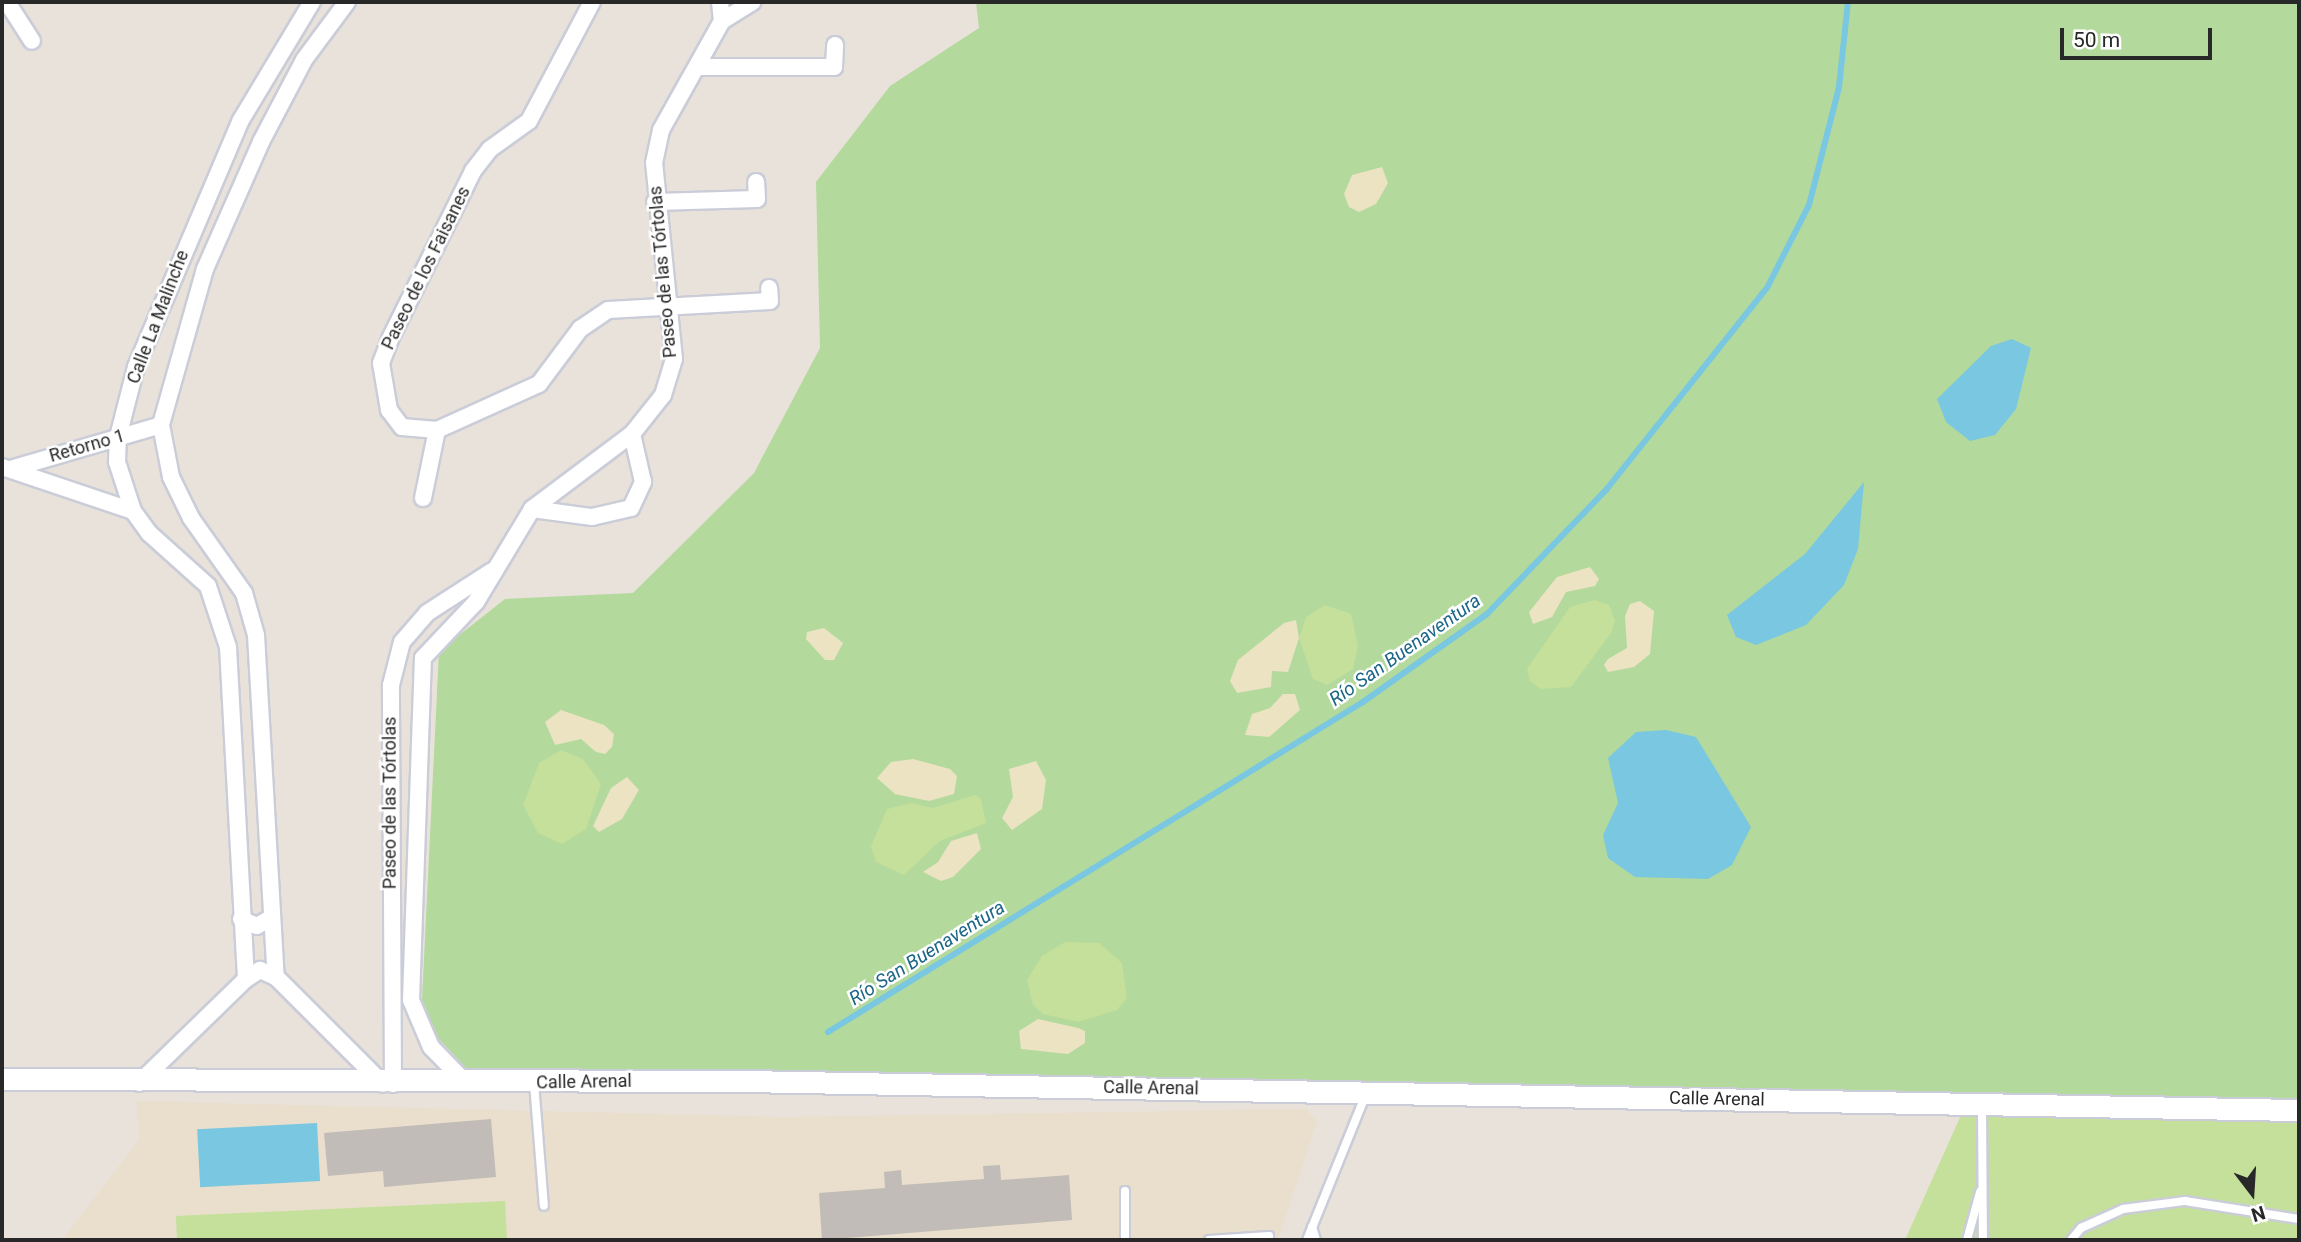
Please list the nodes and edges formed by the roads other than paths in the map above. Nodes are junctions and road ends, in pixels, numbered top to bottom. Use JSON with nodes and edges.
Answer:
{"nodes":[{"id":1,"x":7,"y":2,"type":"edge"},
{"id":2,"x":312,"y":2,"type":"edge"},
{"id":3,"x":347,"y":2,"type":"edge"},
{"id":4,"x":592,"y":2,"type":"edge"},
{"id":5,"x":720,"y":2,"type":"edge"},
{"id":6,"x":752,"y":2,"type":"edge"},
{"id":7,"x":722,"y":21,"type":"junction"},
{"id":8,"x":32,"y":41,"type":"dead end"},
{"id":9,"x":835,"y":45,"type":"dead end"},
{"id":10,"x":698,"y":67,"type":"junction"},
{"id":11,"x":756,"y":182,"type":"dead end"},
{"id":12,"x":655,"y":202,"type":"junction"},
{"id":13,"x":769,"y":288,"type":"dead end"},
{"id":14,"x":669,"y":304,"type":"junction"},
{"id":15,"x":161,"y":425,"type":"junction"},
{"id":16,"x":437,"y":430,"type":"junction"},
{"id":17,"x":632,"y":434,"type":"junction"},
{"id":18,"x":118,"y":437,"type":"junction"},
{"id":19,"x":8,"y":468,"type":"edge"},
{"id":20,"x":423,"y":498,"type":"dead end"},
{"id":21,"x":532,"y":509,"type":"junction"},
{"id":22,"x":133,"y":511,"type":"junction"},
{"id":23,"x":494,"y":570,"type":"junction"},
{"id":24,"x":272,"y":917,"type":"junction"},
{"id":25,"x":241,"y":919,"type":"junction"},
{"id":26,"x":276,"y":977,"type":"junction"},
{"id":27,"x":246,"y":979,"type":"junction"},
{"id":28,"x":2,"y":1079,"type":"edge"},
{"id":29,"x":139,"y":1083,"type":"junction"},
{"id":30,"x":466,"y":1083,"type":"junction"},
{"id":31,"x":534,"y":1083,"type":"junction"},
{"id":32,"x":388,"y":1084,"type":"junction"},
{"id":33,"x":1367,"y":1092,"type":"junction"},
{"id":34,"x":1982,"y":1104,"type":"junction"},
{"id":35,"x":2299,"y":1110,"type":"edge"},
{"id":36,"x":1982,"y":1182,"type":"junction"},
{"id":37,"x":1125,"y":1191,"type":"dead end"},
{"id":38,"x":544,"y":1206,"type":"dead end"},
{"id":39,"x":2299,"y":1219,"type":"edge"},
{"id":40,"x":1312,"y":1227,"type":"junction"},
{"id":41,"x":1125,"y":1240,"type":"edge"},
{"id":42,"x":1209,"y":1240,"type":"edge"},
{"id":43,"x":1268,"y":1240,"type":"edge"},
{"id":44,"x":1307,"y":1240,"type":"edge"},
{"id":45,"x":1316,"y":1240,"type":"edge"},
{"id":46,"x":1967,"y":1240,"type":"edge"},
{"id":47,"x":1983,"y":1240,"type":"edge"},
{"id":48,"x":2071,"y":1240,"type":"edge"}],
"edges":[{"from":1,"to":8,"type":"street"},
{"from":2,"to":18,"type":"street","name":"Calle La Malinche"},
{"from":3,"to":15,"type":"street","name":"Calle La Malinche"},
{"from":4,"to":16,"type":"street","name":"Paseo de los Faisanes"},
{"from":5,"to":7,"type":"street"},
{"from":6,"to":7,"type":"street"},
{"from":7,"to":10,"type":"street","name":"Paseo de las Tórtolas"},
{"from":9,"to":10,"type":"street"},
{"from":10,"to":12,"type":"street","name":"Paseo de las Tórtolas"},
{"from":11,"to":12,"type":"street"},
{"from":12,"to":14,"type":"street","name":"Paseo de las Tórtolas"},
{"from":13,"to":14,"type":"street","name":"Paseo de los Faisanes"},
{"from":14,"to":16,"type":"street","name":"Paseo de los Faisanes"},
{"from":14,"to":17,"type":"street","name":"Paseo de las Tórtolas"},
{"from":15,"to":18,"type":"street","name":"Retorno 1"},
{"from":15,"to":24,"type":"street","name":"Calle La Malinche"},
{"from":16,"to":20,"type":"street"},
{"from":17,"to":21,"type":"street","name":"Paseo de las Tórtolas"},
{"from":17,"to":21,"type":"street"},
{"from":18,"to":19,"type":"street","name":"Retorno 1"},
{"from":18,"to":22,"type":"street","name":"Calle La Malinche"},
{"from":19,"to":22,"type":"street","name":"Retorno 1"},
{"from":21,"to":23,"type":"street","name":"Paseo de las Tórtolas"},
{"from":22,"to":25,"type":"street","name":"Calle La Malinche"},
{"from":23,"to":30,"type":"street","name":"Paseo de las Tórtolas"},
{"from":23,"to":32,"type":"street","name":"Paseo de las Tórtolas"},
{"from":24,"to":25,"type":"street"},
{"from":24,"to":26,"type":"street","name":"Calle La Malinche"},
{"from":25,"to":27,"type":"street","name":"Calle La Malinche"},
{"from":26,"to":27,"type":"street"},
{"from":26,"to":32,"type":"street"},
{"from":27,"to":29,"type":"street"},
{"from":28,"to":29,"type":"street","name":"Calle Arenal"},
{"from":29,"to":32,"type":"street","name":"Calle Arenal"},
{"from":30,"to":31,"type":"street","name":"Calle Arenal"},
{"from":30,"to":32,"type":"street","name":"Calle Arenal"},
{"from":31,"to":33,"type":"street","name":"Calle Arenal"},
{"from":31,"to":38,"type":"lane"},
{"from":33,"to":34,"type":"street","name":"Calle Arenal"},
{"from":33,"to":40,"type":"lane"},
{"from":34,"to":35,"type":"street","name":"Calle Arenal"},
{"from":34,"to":36,"type":"lane"},
{"from":36,"to":46,"type":"lane"},
{"from":36,"to":47,"type":"lane"},
{"from":37,"to":41,"type":"lane"},
{"from":39,"to":48,"type":"lane"},
{"from":40,"to":44,"type":"lane"},
{"from":40,"to":45,"type":"lane"},
{"from":42,"to":43,"type":"lane"}]}
